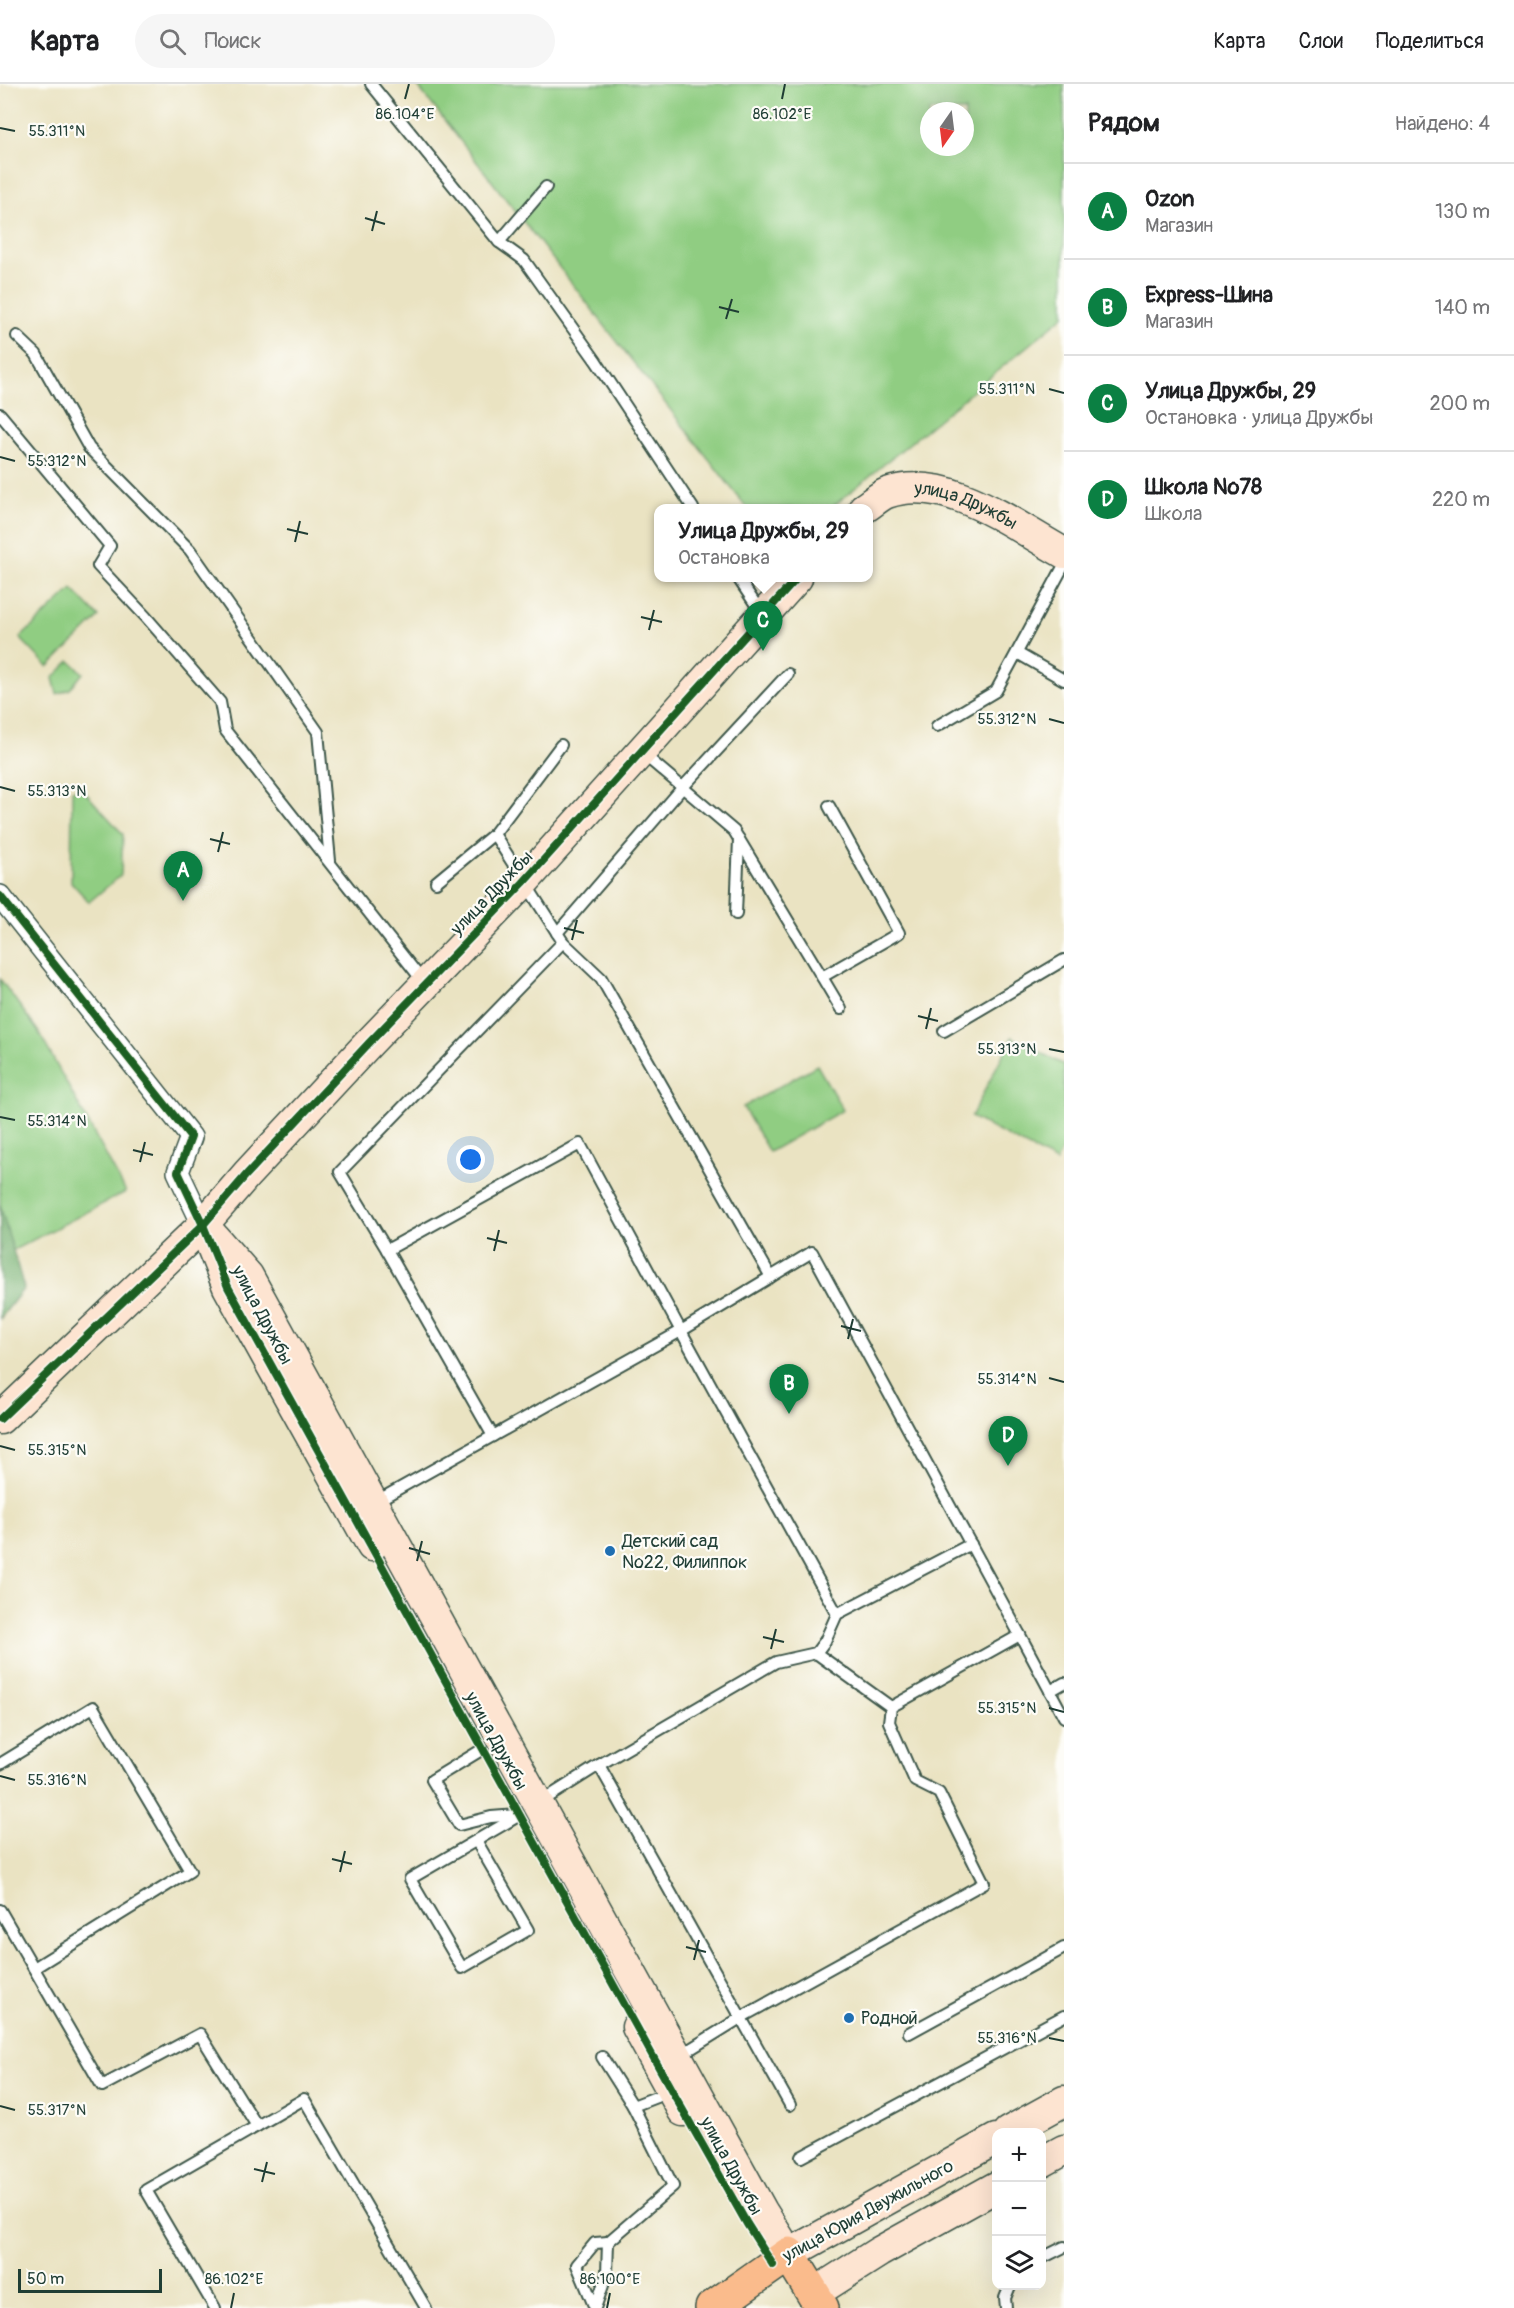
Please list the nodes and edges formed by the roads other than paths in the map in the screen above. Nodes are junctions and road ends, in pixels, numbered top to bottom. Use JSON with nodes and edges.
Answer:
{"nodes":[{"id":1,"x":371,"y":84,"type":"edge"},
{"id":2,"x":546,"y":187,"type":"dead end"},
{"id":3,"x":499,"y":242,"type":"junction"},
{"id":4,"x":17,"y":336,"type":"dead end"},
{"id":5,"x":0,"y":414,"type":"edge"},
{"id":6,"x":690,"y":504,"type":"edge"},
{"id":7,"x":870,"y":504,"type":"edge"},
{"id":8,"x":1064,"y":553,"type":"edge"},
{"id":9,"x":1064,"y":565,"type":"edge"},
{"id":10,"x":741,"y":582,"type":"edge"},
{"id":11,"x":793,"y":582,"type":"edge"},
{"id":12,"x":763,"y":614,"type":"junction"},
{"id":13,"x":1017,"y":653,"type":"junction"},
{"id":14,"x":788,"y":674,"type":"dead end"},
{"id":15,"x":1064,"y":680,"type":"edge"},
{"id":16,"x":937,"y":726,"type":"dead end"},
{"id":17,"x":561,"y":745,"type":"dead end"},
{"id":18,"x":642,"y":753,"type":"junction"},
{"id":19,"x":683,"y":787,"type":"junction"},
{"id":20,"x":829,"y":806,"type":"dead end"},
{"id":21,"x":494,"y":834,"type":"junction"},
{"id":22,"x":739,"y":839,"type":"junction"},
{"id":23,"x":330,"y":861,"type":"junction"},
{"id":24,"x":436,"y":882,"type":"dead end"},
{"id":25,"x":523,"y":884,"type":"junction"},
{"id":26,"x":0,"y":896,"type":"edge"},
{"id":27,"x":736,"y":914,"type":"dead end"},
{"id":28,"x":560,"y":938,"type":"junction"},
{"id":29,"x":1064,"y":960,"type":"edge"},
{"id":30,"x":822,"y":977,"type":"junction"},
{"id":31,"x":425,"y":984,"type":"junction"},
{"id":32,"x":842,"y":1009,"type":"dead end"},
{"id":33,"x":944,"y":1031,"type":"dead end"},
{"id":34,"x":203,"y":1225,"type":"junction"},
{"id":35,"x":387,"y":1250,"type":"junction"},
{"id":36,"x":771,"y":1277,"type":"junction"},
{"id":37,"x":681,"y":1331,"type":"junction"},
{"id":38,"x":0,"y":1419,"type":"edge"},
{"id":39,"x":493,"y":1436,"type":"junction"},
{"id":40,"x":372,"y":1504,"type":"junction"},
{"id":41,"x":971,"y":1544,"type":"junction"},
{"id":42,"x":837,"y":1614,"type":"junction"},
{"id":43,"x":1020,"y":1635,"type":"junction"},
{"id":44,"x":816,"y":1653,"type":"junction"},
{"id":45,"x":1064,"y":1683,"type":"edge"},
{"id":46,"x":1050,"y":1691,"type":"junction"},
{"id":47,"x":891,"y":1707,"type":"junction"},
{"id":48,"x":1064,"y":1717,"type":"edge"},
{"id":49,"x":483,"y":1749,"type":"junction"},
{"id":50,"x":0,"y":1764,"type":"edge"},
{"id":51,"x":599,"y":1765,"type":"junction"},
{"id":52,"x":528,"y":1809,"type":"junction"},
{"id":53,"x":477,"y":1842,"type":"junction"},
{"id":54,"x":0,"y":1910,"type":"edge"},
{"id":55,"x":1064,"y":1947,"type":"edge"},
{"id":56,"x":34,"y":1968,"type":"junction"},
{"id":57,"x":1064,"y":2016,"type":"edge"},
{"id":58,"x":742,"y":2017,"type":"junction"},
{"id":59,"x":909,"y":2033,"type":"dead end"},
{"id":60,"x":602,"y":2057,"type":"dead end"},
{"id":61,"x":677,"y":2057,"type":"junction"},
{"id":62,"x":672,"y":2091,"type":"junction"},
{"id":63,"x":1064,"y":2101,"type":"edge"},
{"id":64,"x":790,"y":2105,"type":"dead end"},
{"id":65,"x":633,"y":2106,"type":"junction"},
{"id":66,"x":257,"y":2126,"type":"junction"},
{"id":67,"x":1017,"y":2128,"type":"edge"},
{"id":68,"x":992,"y":2141,"type":"edge"},
{"id":69,"x":1064,"y":2150,"type":"edge"},
{"id":70,"x":801,"y":2157,"type":"dead end"},
{"id":71,"x":1046,"y":2159,"type":"edge"},
{"id":72,"x":992,"y":2189,"type":"edge"},
{"id":73,"x":608,"y":2242,"type":"junction"},
{"id":74,"x":1064,"y":2247,"type":"edge"},
{"id":75,"x":1046,"y":2256,"type":"edge"},
{"id":76,"x":781,"y":2260,"type":"junction"},
{"id":77,"x":1008,"y":2290,"type":"edge"},
{"id":78,"x":809,"y":2303,"type":"edge"},
{"id":79,"x":215,"y":2308,"type":"edge"},
{"id":80,"x":426,"y":2308,"type":"edge"},
{"id":81,"x":595,"y":2308,"type":"edge"},
{"id":82,"x":712,"y":2308,"type":"edge"},
{"id":83,"x":1006,"y":2308,"type":"edge"}],
"edges":[{"from":1,"to":3,"type":"lane"},
{"from":2,"to":3,"type":"lane"},
{"from":3,"to":6,"type":"lane"},
{"from":4,"to":23,"type":"lane"},
{"from":5,"to":23,"type":"lane"},
{"from":7,"to":8,"type":"street","name":"улица Дружбы"},
{"from":9,"to":13,"type":"lane"},
{"from":10,"to":12,"type":"lane"},
{"from":11,"to":12,"type":"street","name":"улица Дружбы"},
{"from":12,"to":18,"type":"street","name":"улица Дружбы"},
{"from":13,"to":15,"type":"lane"},
{"from":13,"to":16,"type":"lane"},
{"from":14,"to":19,"type":"lane"},
{"from":17,"to":21,"type":"lane"},
{"from":18,"to":19,"type":"lane"},
{"from":18,"to":25,"type":"street","name":"улица Дружбы"},
{"from":19,"to":22,"type":"lane"},
{"from":19,"to":28,"type":"lane"},
{"from":20,"to":30,"type":"lane"},
{"from":21,"to":24,"type":"lane"},
{"from":21,"to":25,"type":"lane"},
{"from":22,"to":27,"type":"lane"},
{"from":22,"to":30,"type":"lane"},
{"from":23,"to":31,"type":"lane"},
{"from":25,"to":28,"type":"lane"},
{"from":25,"to":31,"type":"street","name":"улица Дружбы"},
{"from":26,"to":34,"type":"street"},
{"from":28,"to":35,"type":"lane"},
{"from":28,"to":36,"type":"lane"},
{"from":29,"to":33,"type":"lane"},
{"from":30,"to":32,"type":"lane"},
{"from":31,"to":34,"type":"street","name":"улица Дружбы"},
{"from":34,"to":38,"type":"street","name":"улица Дружбы"},
{"from":34,"to":40,"type":"street","name":"улица Дружбы"},
{"from":34,"to":49,"type":"street","name":"улица Дружбы"},
{"from":35,"to":37,"type":"lane"},
{"from":35,"to":39,"type":"lane"},
{"from":36,"to":37,"type":"lane"},
{"from":36,"to":41,"type":"lane"},
{"from":37,"to":39,"type":"lane"},
{"from":37,"to":42,"type":"lane"},
{"from":39,"to":40,"type":"lane"},
{"from":40,"to":52,"type":"street","name":"улица Дружбы"},
{"from":41,"to":42,"type":"lane"},
{"from":41,"to":43,"type":"lane"},
{"from":42,"to":44,"type":"lane"},
{"from":43,"to":46,"type":"lane"},
{"from":43,"to":47,"type":"lane"},
{"from":44,"to":47,"type":"lane"},
{"from":44,"to":51,"type":"lane"},
{"from":45,"to":46,"type":"lane"},
{"from":46,"to":48,"type":"lane"},
{"from":47,"to":58,"type":"lane"},
{"from":49,"to":52,"type":"street","name":"улица Дружбы"},
{"from":49,"to":52,"type":"lane"},
{"from":50,"to":56,"type":"lane"},
{"from":51,"to":52,"type":"lane"},
{"from":51,"to":58,"type":"lane"},
{"from":52,"to":53,"type":"lane"},
{"from":52,"to":61,"type":"street","name":"улица Дружбы"},
{"from":52,"to":62,"type":"street","name":"улица Дружбы"},
{"from":53,"to":53,"type":"lane"},
{"from":54,"to":56,"type":"lane"},
{"from":55,"to":59,"type":"lane"},
{"from":56,"to":66,"type":"lane"},
{"from":57,"to":70,"type":"lane"},
{"from":58,"to":61,"type":"lane"},
{"from":58,"to":64,"type":"lane"},
{"from":60,"to":65,"type":"lane"},
{"from":61,"to":76,"type":"street","name":"улица Дружбы"},
{"from":62,"to":65,"type":"lane"},
{"from":62,"to":76,"type":"street","name":"улица Дружбы"},
{"from":63,"to":67,"type":"street"},
{"from":65,"to":73,"type":"lane"},
{"from":66,"to":79,"type":"lane"},
{"from":66,"to":80,"type":"lane"},
{"from":68,"to":76,"type":"street","name":"улица Юрия Двужильного"},
{"from":69,"to":71,"type":"street"},
{"from":72,"to":78,"type":"street"},
{"from":73,"to":81,"type":"lane"},
{"from":73,"to":81,"type":"lane"},
{"from":74,"to":75,"type":"lane"},
{"from":76,"to":78,"type":"main road","name":"улица Дружбы"},
{"from":76,"to":82,"type":"main road","name":"улица Юрия Двужильного"},
{"from":77,"to":83,"type":"lane"}]}
